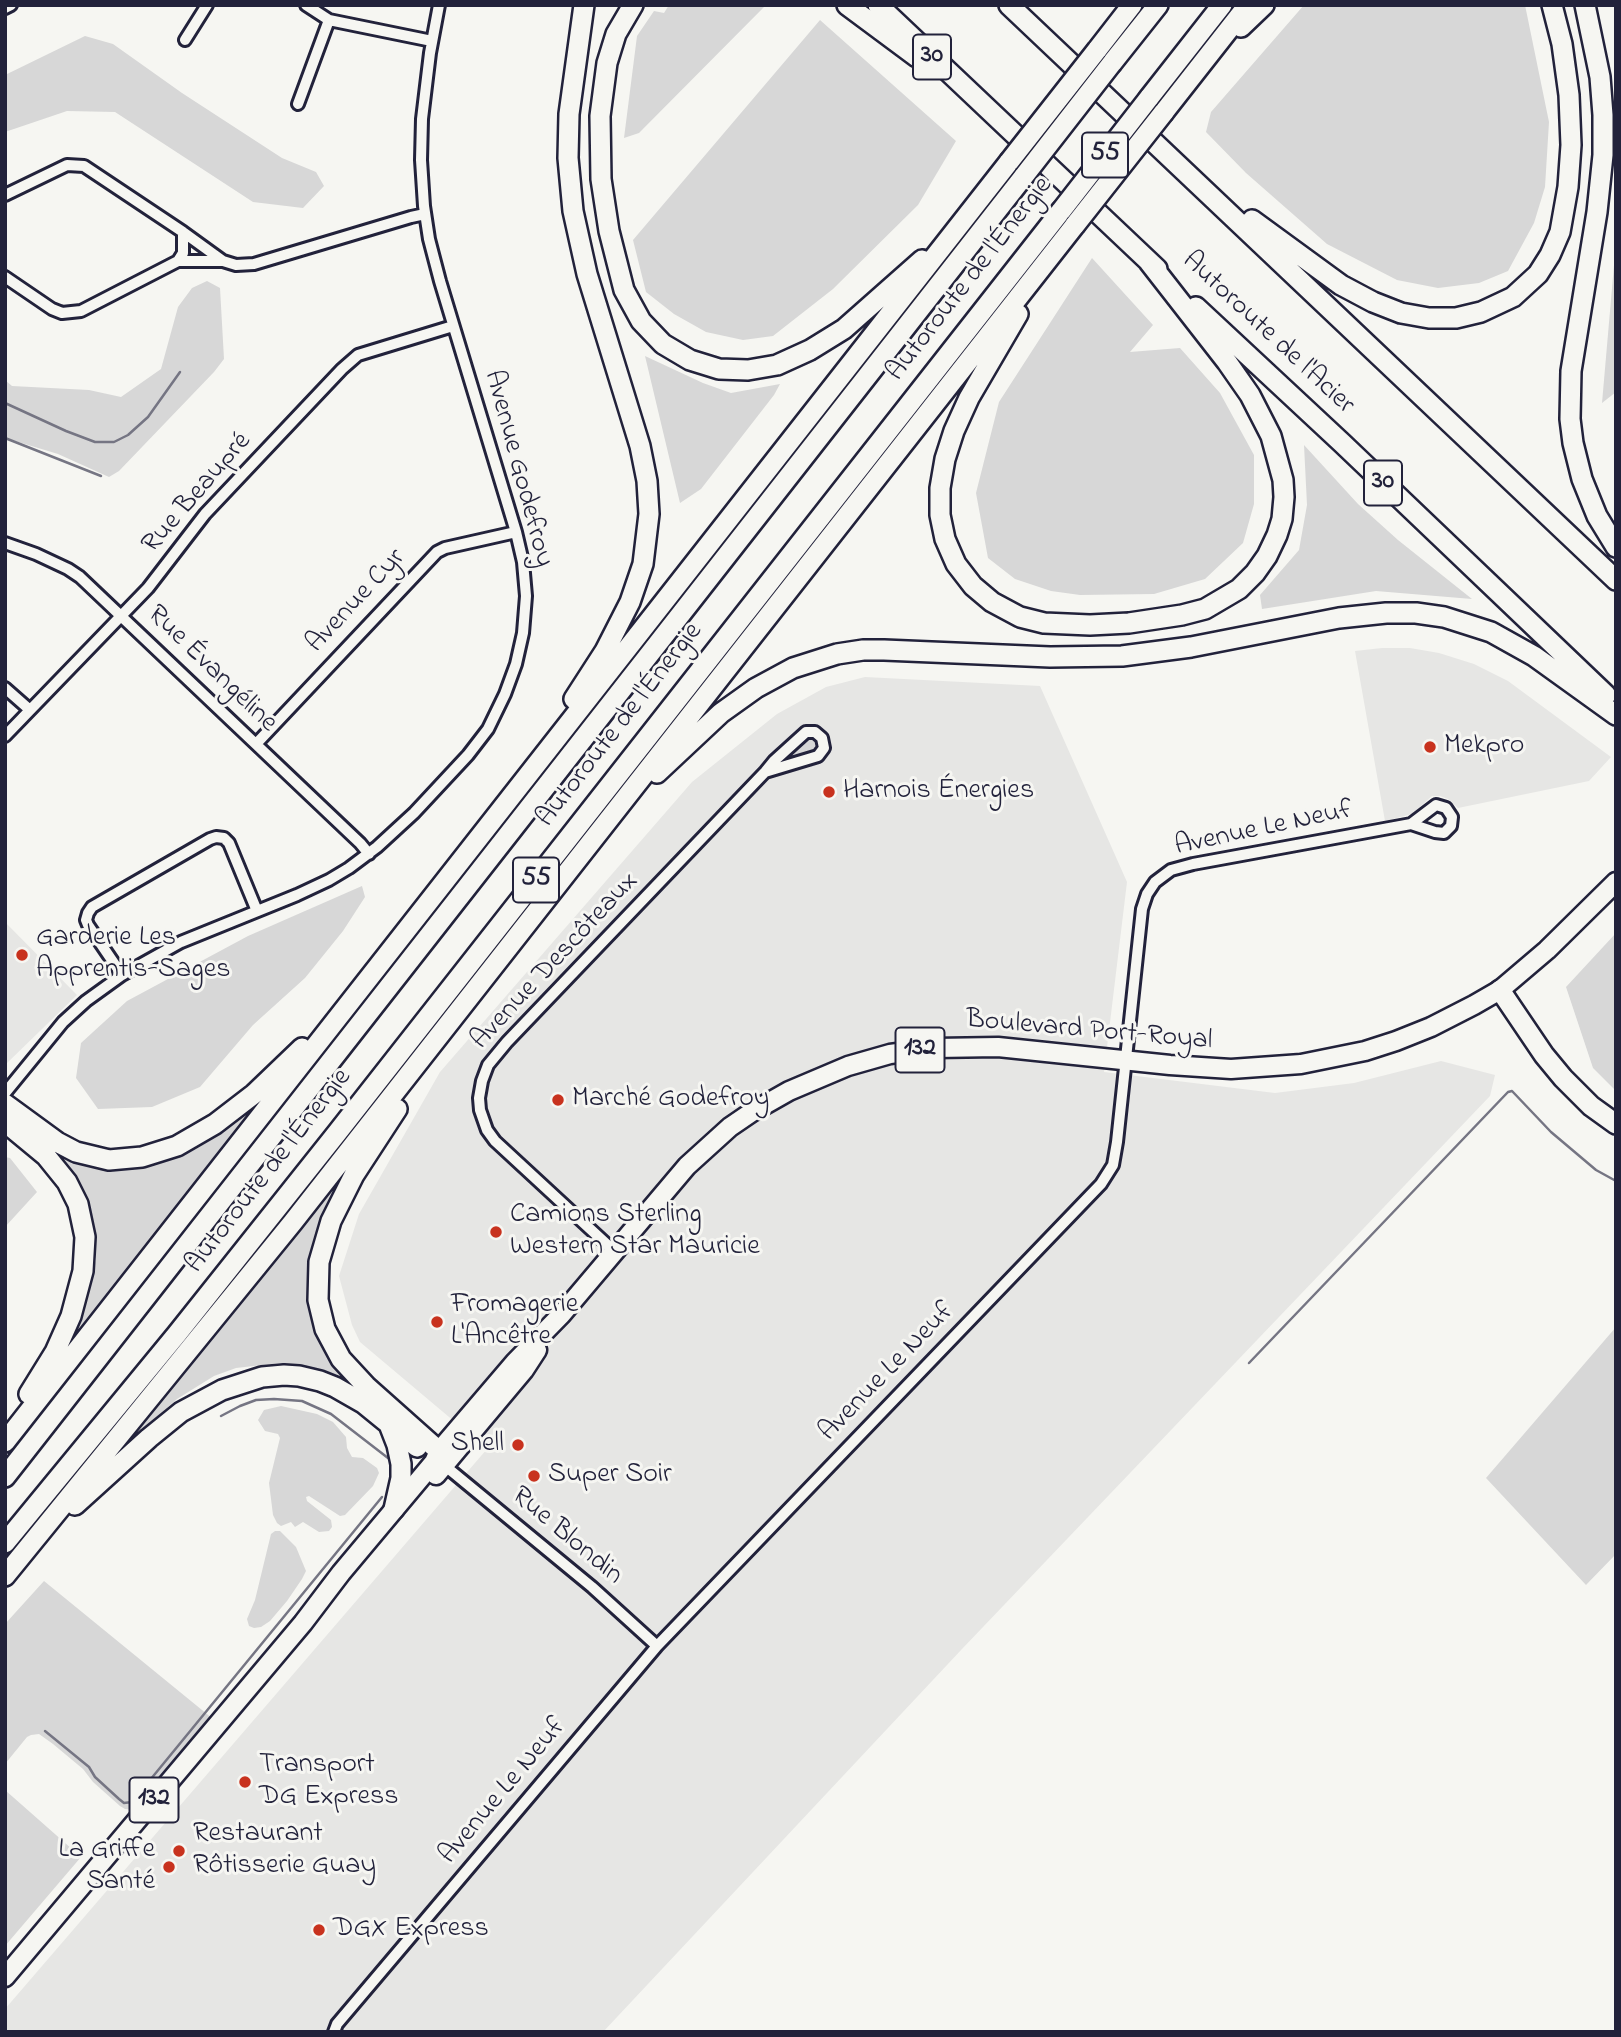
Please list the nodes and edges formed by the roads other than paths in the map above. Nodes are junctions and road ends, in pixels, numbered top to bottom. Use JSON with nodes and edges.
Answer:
{"nodes":[{"id":1,"x":11,"y":5,"type":"edge"},
{"id":2,"x":207,"y":5,"type":"edge"},
{"id":3,"x":306,"y":5,"type":"edge"},
{"id":4,"x":439,"y":5,"type":"edge"},
{"id":5,"x":584,"y":5,"type":"edge"},
{"id":6,"x":634,"y":5,"type":"edge"},
{"id":7,"x":848,"y":5,"type":"edge"},
{"id":8,"x":878,"y":5,"type":"edge"},
{"id":9,"x":1130,"y":5,"type":"edge"},
{"id":10,"x":1158,"y":5,"type":"edge"},
{"id":11,"x":1222,"y":5,"type":"edge"},
{"id":12,"x":1248,"y":5,"type":"edge"},
{"id":13,"x":1264,"y":5,"type":"edge"},
{"id":14,"x":1552,"y":5,"type":"edge"},
{"id":15,"x":1585,"y":5,"type":"edge"},
{"id":16,"x":1012,"y":7,"type":"edge"},
{"id":17,"x":5,"y":8,"type":"edge"},
{"id":18,"x":329,"y":20,"type":"junction"},
{"id":19,"x":185,"y":40,"type":"dead end"},
{"id":20,"x":432,"y":41,"type":"junction"},
{"id":21,"x":1200,"y":66,"type":"junction"},
{"id":22,"x":298,"y":104,"type":"dead end"},
{"id":23,"x":986,"y":108,"type":"junction"},
{"id":24,"x":1184,"y":171,"type":"junction"},
{"id":25,"x":5,"y":195,"type":"edge"},
{"id":26,"x":425,"y":214,"type":"junction"},
{"id":27,"x":183,"y":232,"type":"junction"},
{"id":28,"x":953,"y":235,"type":"junction"},
{"id":29,"x":1062,"y":243,"type":"junction"},
{"id":30,"x":178,"y":261,"type":"junction"},
{"id":31,"x":223,"y":261,"type":"junction"},
{"id":32,"x":1149,"y":262,"type":"junction"},
{"id":33,"x":5,"y":277,"type":"edge"},
{"id":34,"x":453,"y":326,"type":"junction"},
{"id":35,"x":516,"y":532,"type":"junction"},
{"id":36,"x":5,"y":543,"type":"edge"},
{"id":37,"x":1616,"y":547,"type":"edge"},
{"id":38,"x":1616,"y":580,"type":"edge"},
{"id":39,"x":121,"y":615,"type":"junction"},
{"id":40,"x":5,"y":688,"type":"edge"},
{"id":41,"x":1616,"y":704,"type":"edge"},
{"id":42,"x":30,"y":710,"type":"junction"},
{"id":43,"x":1616,"y":715,"type":"edge"},
{"id":44,"x":5,"y":736,"type":"edge"},
{"id":45,"x":256,"y":744,"type":"junction"},
{"id":46,"x":765,"y":772,"type":"junction"},
{"id":47,"x":617,"y":809,"type":"junction"},
{"id":48,"x":498,"y":814,"type":"junction"},
{"id":49,"x":1412,"y":824,"type":"dead end"},
{"id":50,"x":369,"y":854,"type":"junction"},
{"id":51,"x":1616,"y":882,"type":"edge"},
{"id":52,"x":257,"y":911,"type":"junction"},
{"id":53,"x":122,"y":975,"type":"junction"},
{"id":54,"x":1500,"y":990,"type":"junction"},
{"id":55,"x":348,"y":1004,"type":"junction"},
{"id":56,"x":452,"y":1019,"type":"junction"},
{"id":57,"x":1125,"y":1060,"type":"junction"},
{"id":58,"x":5,"y":1093,"type":"edge"},
{"id":59,"x":5,"y":1104,"type":"edge"},
{"id":60,"x":5,"y":1122,"type":"edge"},
{"id":61,"x":1616,"y":1124,"type":"edge"},
{"id":62,"x":614,"y":1251,"type":"junction"},
{"id":63,"x":390,"y":1427,"type":"junction"},
{"id":64,"x":5,"y":1436,"type":"edge"},
{"id":65,"x":5,"y":1442,"type":"edge"},
{"id":66,"x":439,"y":1459,"type":"junction"},
{"id":67,"x":5,"y":1477,"type":"edge"},
{"id":68,"x":394,"y":1509,"type":"junction"},
{"id":69,"x":35,"y":1540,"type":"junction"},
{"id":70,"x":5,"y":1543,"type":"edge"},
{"id":71,"x":5,"y":1576,"type":"edge"},
{"id":72,"x":303,"y":1623,"type":"junction"},
{"id":73,"x":657,"y":1646,"type":"junction"},
{"id":74,"x":5,"y":1977,"type":"edge"},
{"id":75,"x":334,"y":2032,"type":"edge"}],
"edges":[{"from":1,"to":17,"type":"street"},
{"from":2,"to":19,"type":"street"},
{"from":3,"to":18,"type":"street"},
{"from":4,"to":20,"type":"street","name":"Avenue Godefroy"},
{"from":5,"to":48,"type":"highway"},
{"from":6,"to":28,"type":"highway"},
{"from":7,"to":23,"type":"highway"},
{"from":8,"to":23,"type":"highway","name":"Autoroute de l'Acier","number":"30"},
{"from":9,"to":28,"type":"highway","bridge":true},
{"from":10,"to":67,"type":"highway","name":"Autoroute de l'Énergie","number":"55","bridge":true},
{"from":11,"to":70,"type":"highway","name":"Autoroute de l'Énergie","number":"55","bridge":true},
{"from":12,"to":21,"type":"highway"},
{"from":13,"to":21,"type":"highway"},
{"from":14,"to":24,"type":"highway"},
{"from":15,"to":37,"type":"highway"},
{"from":16,"to":24,"type":"highway"},
{"from":18,"to":20,"type":"street"},
{"from":18,"to":22,"type":"street"},
{"from":20,"to":26,"type":"street","name":"Avenue Godefroy"},
{"from":21,"to":29,"type":"highway","bridge":true},
{"from":23,"to":32,"type":"highway","name":"Autoroute de l'Acier","number":"30"},
{"from":24,"to":38,"type":"highway"},
{"from":25,"to":27,"type":"street"},
{"from":26,"to":31,"type":"street"},
{"from":26,"to":34,"type":"street","name":"Avenue Godefroy"},
{"from":27,"to":30,"type":"street"},
{"from":27,"to":31,"type":"street"},
{"from":28,"to":48,"type":"highway"},
{"from":29,"to":32,"type":"highway"},
{"from":29,"to":47,"type":"highway"},
{"from":30,"to":31,"type":"street"},
{"from":30,"to":33,"type":"street"},
{"from":32,"to":41,"type":"highway","name":"Autoroute de l'Acier","number":"30"},
{"from":34,"to":35,"type":"street","name":"Avenue Godefroy"},
{"from":34,"to":39,"type":"street","name":"Rue Beaupré"},
{"from":35,"to":45,"type":"street","name":"Avenue Cyr"},
{"from":35,"to":50,"type":"street","name":"Avenue Godefroy"},
{"from":36,"to":39,"type":"street","name":"Rue Évangéline"},
{"from":39,"to":42,"type":"street","name":"Rue Beaupré"},
{"from":39,"to":45,"type":"street","name":"Rue Évangéline"},
{"from":40,"to":42,"type":"street"},
{"from":42,"to":44,"type":"street","name":"Rue Beaupré"},
{"from":43,"to":47,"type":"highway"},
{"from":45,"to":50,"type":"street","name":"Rue Évangéline"},
{"from":46,"to":46,"type":"street","name":"Avenue Descôteaux"},
{"from":46,"to":62,"type":"street","name":"Avenue Descôteaux"},
{"from":47,"to":56,"type":"highway"},
{"from":48,"to":55,"type":"highway"},
{"from":49,"to":57,"type":"street","name":"Avenue Le Neuf"},
{"from":50,"to":52,"type":"street","name":"Avenue Godefroy"},
{"from":51,"to":54,"type":"main road","name":"Boulevard Port-Royal","number":"132"},
{"from":52,"to":53,"type":"street","name":"Avenue Godefroy"},
{"from":52,"to":53,"type":"street"},
{"from":53,"to":58,"type":"street","name":"Avenue Godefroy"},
{"from":54,"to":57,"type":"main road","name":"Boulevard Port-Royal","number":"132"},
{"from":54,"to":61,"type":"highway"},
{"from":55,"to":59,"type":"highway"},
{"from":55,"to":65,"type":"highway"},
{"from":56,"to":66,"type":"highway"},
{"from":56,"to":69,"type":"highway"},
{"from":57,"to":62,"type":"main road","name":"Boulevard Port-Royal","number":"132"},
{"from":57,"to":73,"type":"street","name":"Avenue Le Neuf"},
{"from":60,"to":64,"type":"highway"},
{"from":62,"to":66,"type":"main road","name":"Boulevard Port-Royal","number":"132"},
{"from":63,"to":66,"type":"highway"},
{"from":63,"to":68,"type":"highway"},
{"from":63,"to":69,"type":"highway"},
{"from":66,"to":68,"type":"main road","name":"Boulevard Port-Royal","number":"132"},
{"from":66,"to":72,"type":"main road","name":"Boulevard Port-Royal","number":"132"},
{"from":66,"to":73,"type":"street","name":"Rue Blondin"},
{"from":68,"to":72,"type":"main road","name":"Boulevard Port-Royal","number":"132"},
{"from":69,"to":71,"type":"highway"},
{"from":72,"to":74,"type":"main road","name":"Boulevard Port-Royal","number":"132"},
{"from":73,"to":75,"type":"street","name":"Avenue Le Neuf"}]}
